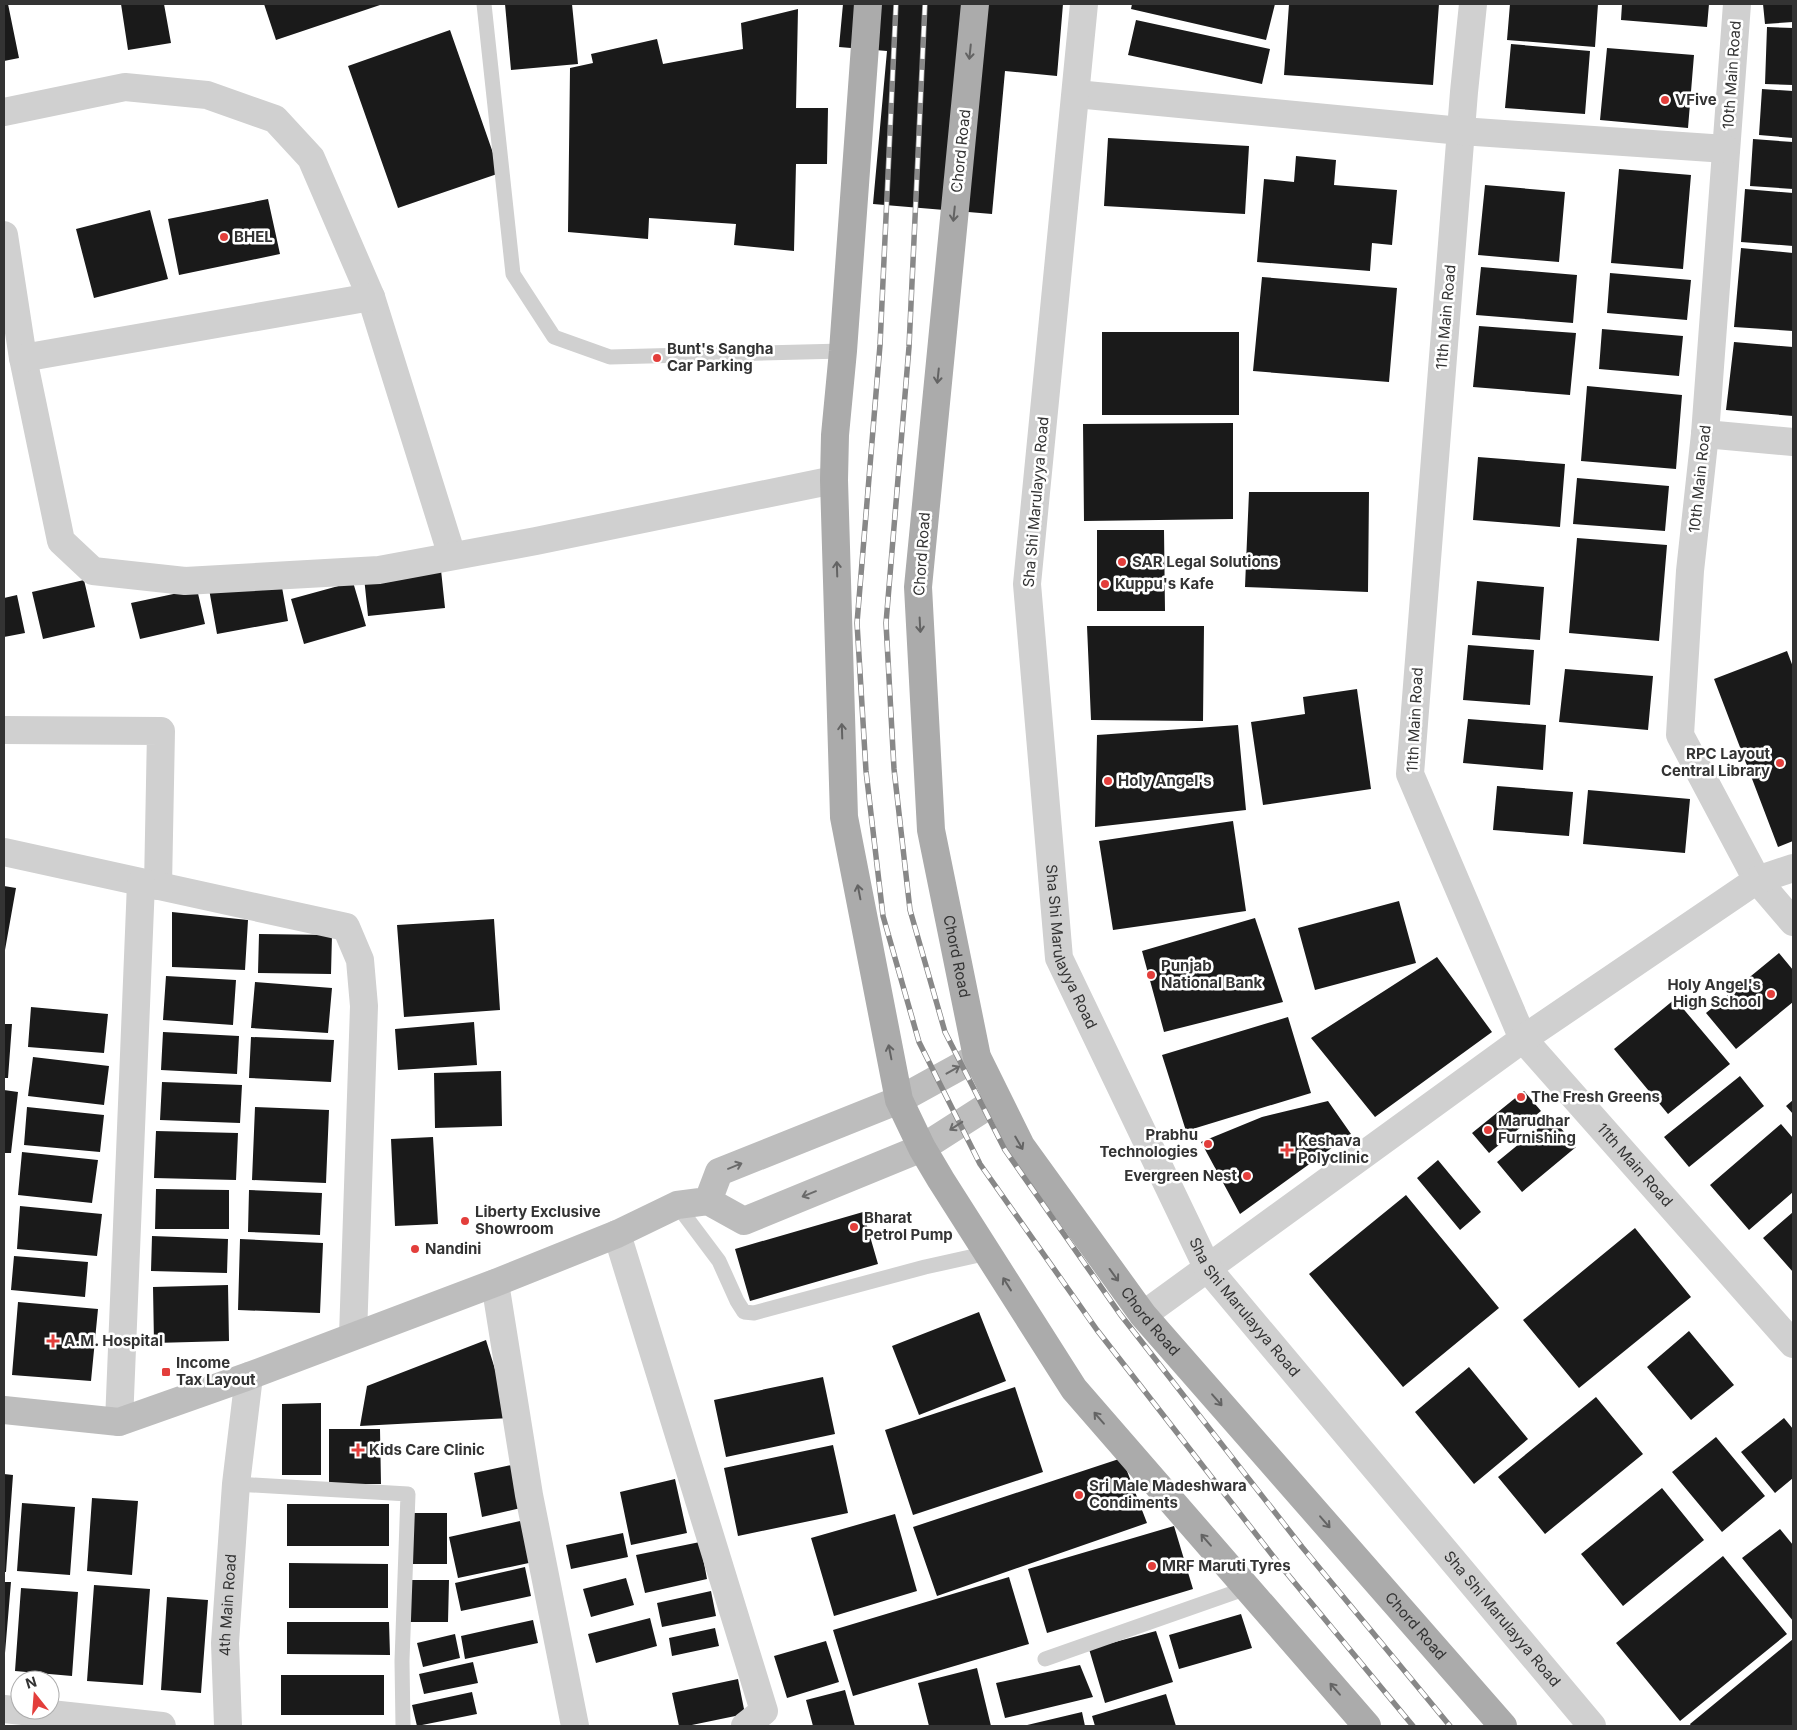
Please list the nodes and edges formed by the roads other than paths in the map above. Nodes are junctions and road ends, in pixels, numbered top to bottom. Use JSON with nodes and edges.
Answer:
{"nodes":[{"id":1,"x":484,"y":4,"type":"edge"},
{"id":2,"x":868,"y":4,"type":"edge"},
{"id":3,"x":975,"y":4,"type":"edge"},
{"id":4,"x":1084,"y":4,"type":"edge"},
{"id":5,"x":1473,"y":4,"type":"edge"},
{"id":6,"x":1737,"y":4,"type":"edge"},
{"id":7,"x":1076,"y":94,"type":"junction"},
{"id":8,"x":4,"y":112,"type":"edge"},
{"id":9,"x":1461,"y":131,"type":"junction"},
{"id":10,"x":1726,"y":149,"type":"junction"},
{"id":11,"x":4,"y":235,"type":"edge"},
{"id":12,"x":370,"y":297,"type":"junction"},
{"id":13,"x":843,"y":351,"type":"junction"},
{"id":14,"x":23,"y":358,"type":"junction"},
{"id":15,"x":1705,"y":434,"type":"junction"},
{"id":16,"x":1793,"y":442,"type":"edge"},
{"id":17,"x":834,"y":480,"type":"junction"},
{"id":18,"x":452,"y":556,"type":"junction"},
{"id":19,"x":4,"y":730,"type":"edge"},
{"id":20,"x":4,"y":852,"type":"edge"},
{"id":21,"x":1793,"y":868,"type":"edge"},
{"id":22,"x":1757,"y":880,"type":"junction"},
{"id":23,"x":149,"y":885,"type":"junction"},
{"id":24,"x":1793,"y":922,"type":"edge"},
{"id":25,"x":1523,"y":1038,"type":"junction"},
{"id":26,"x":977,"y":1057,"type":"junction"},
{"id":27,"x":899,"y":1100,"type":"junction"},
{"id":28,"x":997,"y":1100,"type":"junction"},
{"id":29,"x":922,"y":1148,"type":"junction"},
{"id":30,"x":708,"y":1201,"type":"junction"},
{"id":31,"x":677,"y":1205,"type":"junction"},
{"id":32,"x":617,"y":1234,"type":"junction"},
{"id":33,"x":988,"y":1253,"type":"junction"},
{"id":34,"x":1208,"y":1268,"type":"junction"},
{"id":35,"x":495,"y":1284,"type":"junction"},
{"id":36,"x":1143,"y":1315,"type":"junction"},
{"id":37,"x":353,"y":1336,"type":"junction"},
{"id":38,"x":1793,"y":1344,"type":"edge"},
{"id":39,"x":249,"y":1376,"type":"junction"},
{"id":40,"x":4,"y":1410,"type":"edge"},
{"id":41,"x":119,"y":1422,"type":"junction"},
{"id":42,"x":236,"y":1484,"type":"junction"},
{"id":43,"x":1247,"y":1588,"type":"junction"},
{"id":44,"x":1045,"y":1659,"type":"dead end"},
{"id":45,"x":4,"y":1709,"type":"edge"},
{"id":46,"x":162,"y":1726,"type":"edge"},
{"id":47,"x":228,"y":1726,"type":"edge"},
{"id":48,"x":403,"y":1726,"type":"edge"},
{"id":49,"x":575,"y":1726,"type":"edge"},
{"id":50,"x":746,"y":1726,"type":"edge"},
{"id":51,"x":1367,"y":1726,"type":"edge"},
{"id":52,"x":1503,"y":1726,"type":"edge"},
{"id":53,"x":1592,"y":1726,"type":"edge"}],
"edges":[{"from":1,"to":13,"type":"lane"},
{"from":2,"to":13,"type":"main road"},
{"from":3,"to":26,"type":"main road","name":"Chord Road","one_way":true},
{"from":4,"to":7,"type":"street","name":"Sha Shi Marulayya Road"},
{"from":5,"to":9,"type":"street","name":"11th Main Road"},
{"from":6,"to":10,"type":"street","name":"10th Main Road"},
{"from":7,"to":9,"type":"street"},
{"from":7,"to":34,"type":"street","name":"Sha Shi Marulayya Road"},
{"from":8,"to":12,"type":"street"},
{"from":9,"to":10,"type":"street"},
{"from":9,"to":25,"type":"street","name":"11th Main Road"},
{"from":10,"to":15,"type":"street","name":"10th Main Road"},
{"from":11,"to":14,"type":"street"},
{"from":12,"to":14,"type":"street"},
{"from":12,"to":18,"type":"street"},
{"from":13,"to":17,"type":"main road"},
{"from":14,"to":18,"type":"street"},
{"from":15,"to":16,"type":"street"},
{"from":15,"to":22,"type":"street","name":"10th Main Road"},
{"from":17,"to":18,"type":"street"},
{"from":27,"to":17,"type":"main road","one_way":true},
{"from":19,"to":23,"type":"street"},
{"from":20,"to":23,"type":"street"},
{"from":21,"to":22,"type":"street"},
{"from":22,"to":24,"type":"street","name":"10th Main Road"},
{"from":22,"to":25,"type":"street"},
{"from":23,"to":37,"type":"street"},
{"from":23,"to":41,"type":"street"},
{"from":25,"to":34,"type":"street"},
{"from":25,"to":38,"type":"street","name":"11th Main Road"},
{"from":27,"to":26,"type":"main road","one_way":true},
{"from":26,"to":28,"type":"main road","name":"Chord Road"},
{"from":27,"to":29,"type":"main road"},
{"from":30,"to":27,"type":"main road","one_way":true},
{"from":28,"to":29,"type":"main road","one_way":true},
{"from":28,"to":36,"type":"main road","name":"Chord Road","one_way":true},
{"from":29,"to":30,"type":"main road","one_way":true},
{"from":29,"to":33,"type":"main road"},
{"from":30,"to":31,"type":"main road"},
{"from":31,"to":32,"type":"main road"},
{"from":31,"to":33,"type":"lane"},
{"from":32,"to":35,"type":"main road"},
{"from":32,"to":50,"type":"street"},
{"from":43,"to":33,"type":"main road","one_way":true},
{"from":34,"to":36,"type":"street"},
{"from":34,"to":53,"type":"street","name":"Sha Shi Marulayya Road"},
{"from":35,"to":37,"type":"main road"},
{"from":35,"to":49,"type":"street"},
{"from":36,"to":52,"type":"main road","name":"Chord Road","one_way":true},
{"from":37,"to":39,"type":"main road"},
{"from":39,"to":41,"type":"main road"},
{"from":39,"to":42,"type":"street","name":"4th Main Road"},
{"from":40,"to":41,"type":"main road"},
{"from":42,"to":47,"type":"street","name":"4th Main Road"},
{"from":42,"to":48,"type":"lane"},
{"from":43,"to":44,"type":"lane"},
{"from":51,"to":43,"type":"main road","one_way":true},
{"from":45,"to":46,"type":"street"}]}
